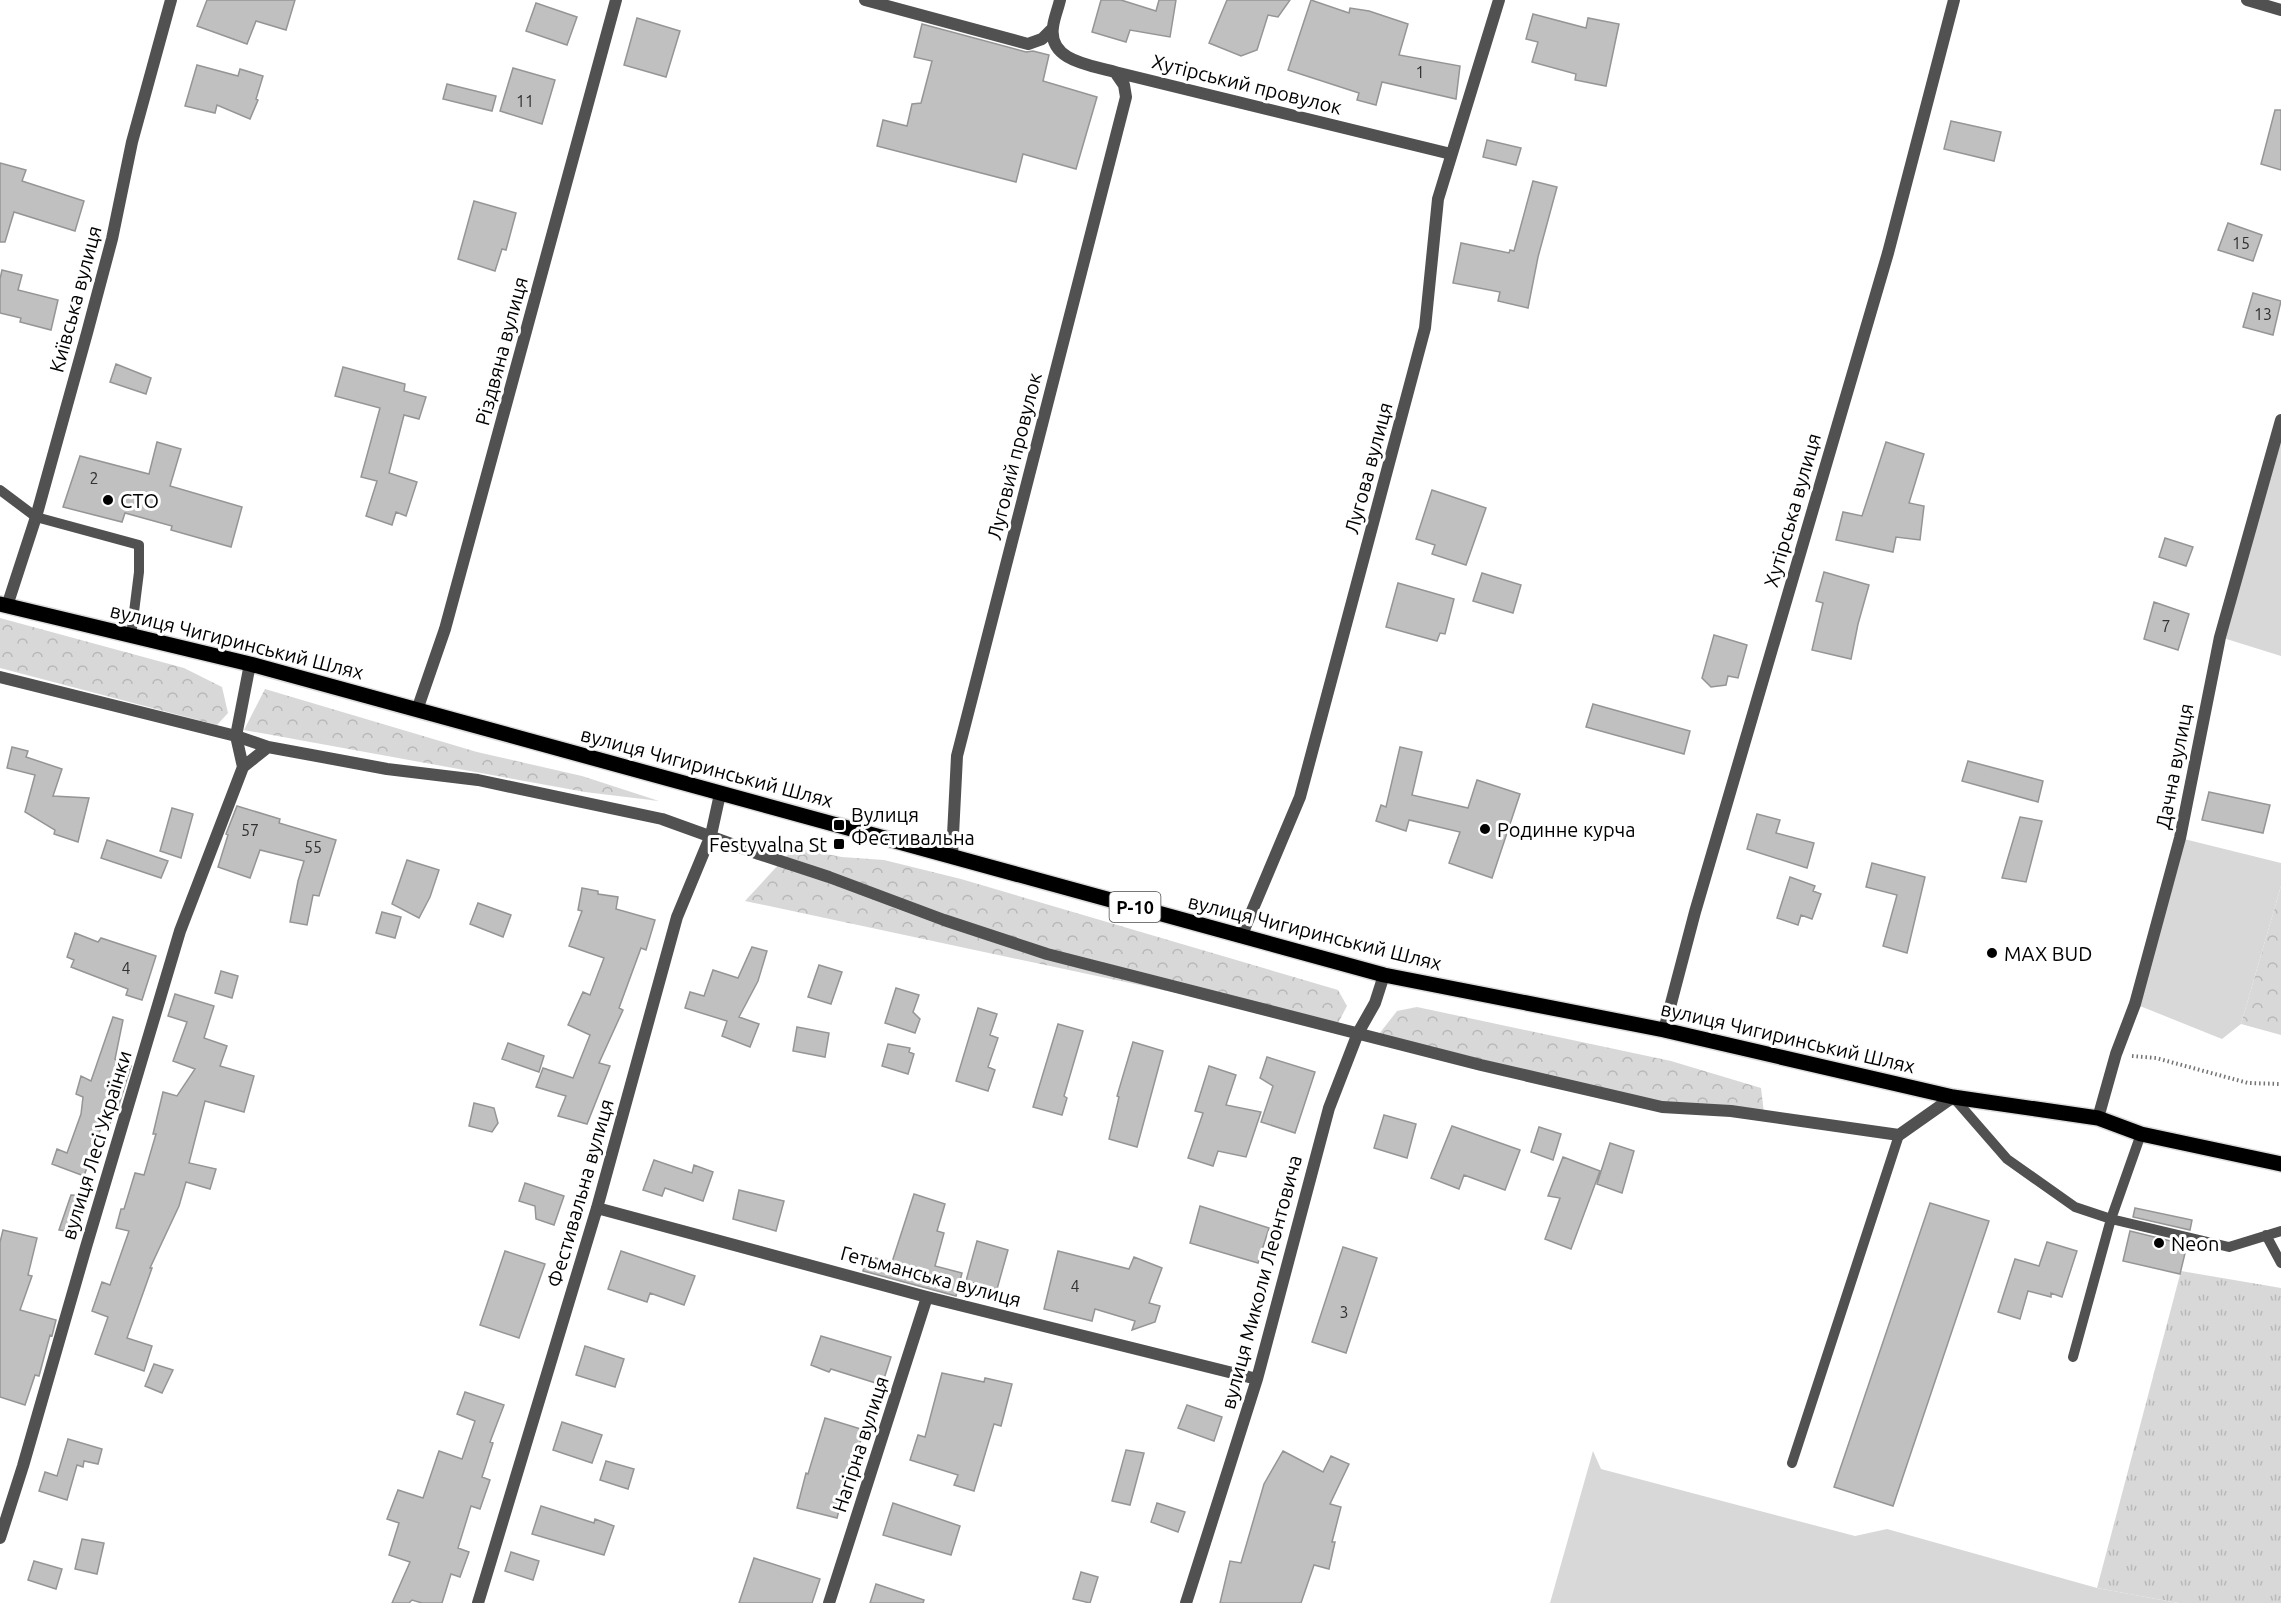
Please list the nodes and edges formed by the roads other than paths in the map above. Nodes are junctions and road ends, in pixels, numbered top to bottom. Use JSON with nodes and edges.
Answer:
{"nodes":[{"id":1,"x":171,"y":0,"type":"edge"},
{"id":2,"x":616,"y":0,"type":"edge"},
{"id":3,"x":865,"y":0,"type":"edge"},
{"id":4,"x":1060,"y":0,"type":"edge"},
{"id":5,"x":1499,"y":0,"type":"edge"},
{"id":6,"x":1954,"y":0,"type":"edge"},
{"id":7,"x":2247,"y":0,"type":"edge"},
{"id":8,"x":2281,"y":10,"type":"edge"},
{"id":9,"x":1052,"y":29,"type":"junction"},
{"id":10,"x":1115,"y":72,"type":"junction"},
{"id":11,"x":1451,"y":154,"type":"junction"},
{"id":12,"x":2281,"y":420,"type":"edge"},
{"id":13,"x":0,"y":490,"type":"edge"},
{"id":14,"x":36,"y":517,"type":"junction"},
{"id":15,"x":3,"y":605,"type":"edge"},
{"id":16,"x":131,"y":636,"type":"junction"},
{"id":17,"x":250,"y":664,"type":"junction"},
{"id":18,"x":0,"y":677,"type":"edge"},
{"id":19,"x":417,"y":710,"type":"junction"},
{"id":20,"x":236,"y":736,"type":"junction"},
{"id":21,"x":268,"y":747,"type":"junction"},
{"id":22,"x":243,"y":767,"type":"junction"},
{"id":23,"x":720,"y":794,"type":"junction"},
{"id":24,"x":711,"y":835,"type":"junction"},
{"id":25,"x":952,"y":855,"type":"junction"},
{"id":26,"x":1241,"y":937,"type":"junction"},
{"id":27,"x":1384,"y":975,"type":"junction"},
{"id":28,"x":1664,"y":1030,"type":"junction"},
{"id":29,"x":1358,"y":1033,"type":"junction"},
{"id":30,"x":1953,"y":1097,"type":"junction"},
{"id":31,"x":2098,"y":1118,"type":"junction"},
{"id":32,"x":2141,"y":1134,"type":"junction"},
{"id":33,"x":1899,"y":1135,"type":"junction"},
{"id":34,"x":2281,"y":1164,"type":"edge"},
{"id":35,"x":597,"y":1208,"type":"junction"},
{"id":36,"x":2111,"y":1219,"type":"junction"},
{"id":37,"x":2281,"y":1232,"type":"edge"},
{"id":38,"x":2266,"y":1235,"type":"junction"},
{"id":39,"x":2281,"y":1263,"type":"edge"},
{"id":40,"x":927,"y":1297,"type":"junction"},
{"id":41,"x":2073,"y":1357,"type":"dead end"},
{"id":42,"x":1257,"y":1379,"type":"junction"},
{"id":43,"x":1792,"y":1463,"type":"dead end"},
{"id":44,"x":0,"y":1538,"type":"edge"},
{"id":45,"x":478,"y":1603,"type":"edge"},
{"id":46,"x":829,"y":1603,"type":"edge"},
{"id":47,"x":1186,"y":1603,"type":"edge"}],
"edges":[{"from":1,"to":14,"type":"street","name":"Київська вулиця"},
{"from":2,"to":19,"type":"street","name":"Різдвяна вулиця"},
{"from":3,"to":9,"type":"street"},
{"from":4,"to":9,"type":"street"},
{"from":5,"to":11,"type":"street","name":"Лугова вулиця"},
{"from":6,"to":28,"type":"street","name":"Хутірська вулиця"},
{"from":7,"to":8,"type":"street"},
{"from":9,"to":10,"type":"street","name":"Хутірський провулок"},
{"from":10,"to":11,"type":"street","name":"Хутірський провулок"},
{"from":10,"to":25,"type":"street","name":"Луговий провулок"},
{"from":11,"to":26,"type":"street","name":"Лугова вулиця"},
{"from":12,"to":31,"type":"street","name":"Дачна вулиця"},
{"from":13,"to":14,"type":"lane"},
{"from":14,"to":15,"type":"street","name":"Київська вулиця"},
{"from":14,"to":16,"type":"lane"},
{"from":15,"to":16,"type":"main road","name":"вулиця Чигиринський Шлях","number":"Р-10"},
{"from":16,"to":17,"type":"main road","name":"вулиця Чигиринський Шлях","number":"Р-10"},
{"from":17,"to":19,"type":"main road","name":"вулиця Чигиринський Шлях","number":"Р-10"},
{"from":17,"to":20,"type":"street"},
{"from":18,"to":20,"type":"street"},
{"from":19,"to":23,"type":"main road","name":"вулиця Чигиринський Шлях","number":"Р-10"},
{"from":20,"to":21,"type":"street"},
{"from":20,"to":22,"type":"street"},
{"from":21,"to":22,"type":"street"},
{"from":21,"to":24,"type":"street"},
{"from":22,"to":44,"type":"street","name":"вулиця Лесі Українки"},
{"from":23,"to":24,"type":"street","name":"Фестивальна вулиця"},
{"from":23,"to":25,"type":"main road","name":"вулиця Чигиринський Шлях","number":"Р-10"},
{"from":24,"to":29,"type":"street"},
{"from":24,"to":35,"type":"street","name":"Фестивальна вулиця"},
{"from":25,"to":26,"type":"main road","name":"вулиця Чигиринський Шлях","number":"Р-10"},
{"from":26,"to":27,"type":"main road","name":"вулиця Чигиринський Шлях","number":"Р-10"},
{"from":27,"to":28,"type":"main road","name":"вулиця Чигиринський Шлях","number":"Р-10"},
{"from":27,"to":29,"type":"street","name":"вулиця Миколи Леонтовича"},
{"from":28,"to":30,"type":"main road","name":"вулиця Чигиринський Шлях","number":"Р-10"},
{"from":29,"to":33,"type":"street"},
{"from":29,"to":42,"type":"street","name":"вулиця Миколи Леонтовича"},
{"from":30,"to":31,"type":"main road","name":"вулиця Чигиринський Шлях","number":"Р-10"},
{"from":30,"to":33,"type":"street"},
{"from":30,"to":36,"type":"lane"},
{"from":31,"to":32,"type":"main road","name":"вулиця Чигиринський Шлях","number":"Р-10"},
{"from":32,"to":34,"type":"main road","name":"вулиця Чигиринський Шлях","number":"Р-10"},
{"from":32,"to":36,"type":"lane"},
{"from":33,"to":43,"type":"lane"},
{"from":35,"to":40,"type":"street","name":"Гетьманська вулиця"},
{"from":35,"to":45,"type":"street","name":"Фестивальна вулиця"},
{"from":36,"to":38,"type":"lane"},
{"from":36,"to":41,"type":"lane"},
{"from":37,"to":38,"type":"lane"},
{"from":38,"to":39,"type":"lane"},
{"from":40,"to":42,"type":"street","name":"Гетьманська вулиця"},
{"from":40,"to":46,"type":"street","name":"Нагірна вулиця"},
{"from":42,"to":47,"type":"street","name":"вулиця Миколи Леонтовича"}]}
